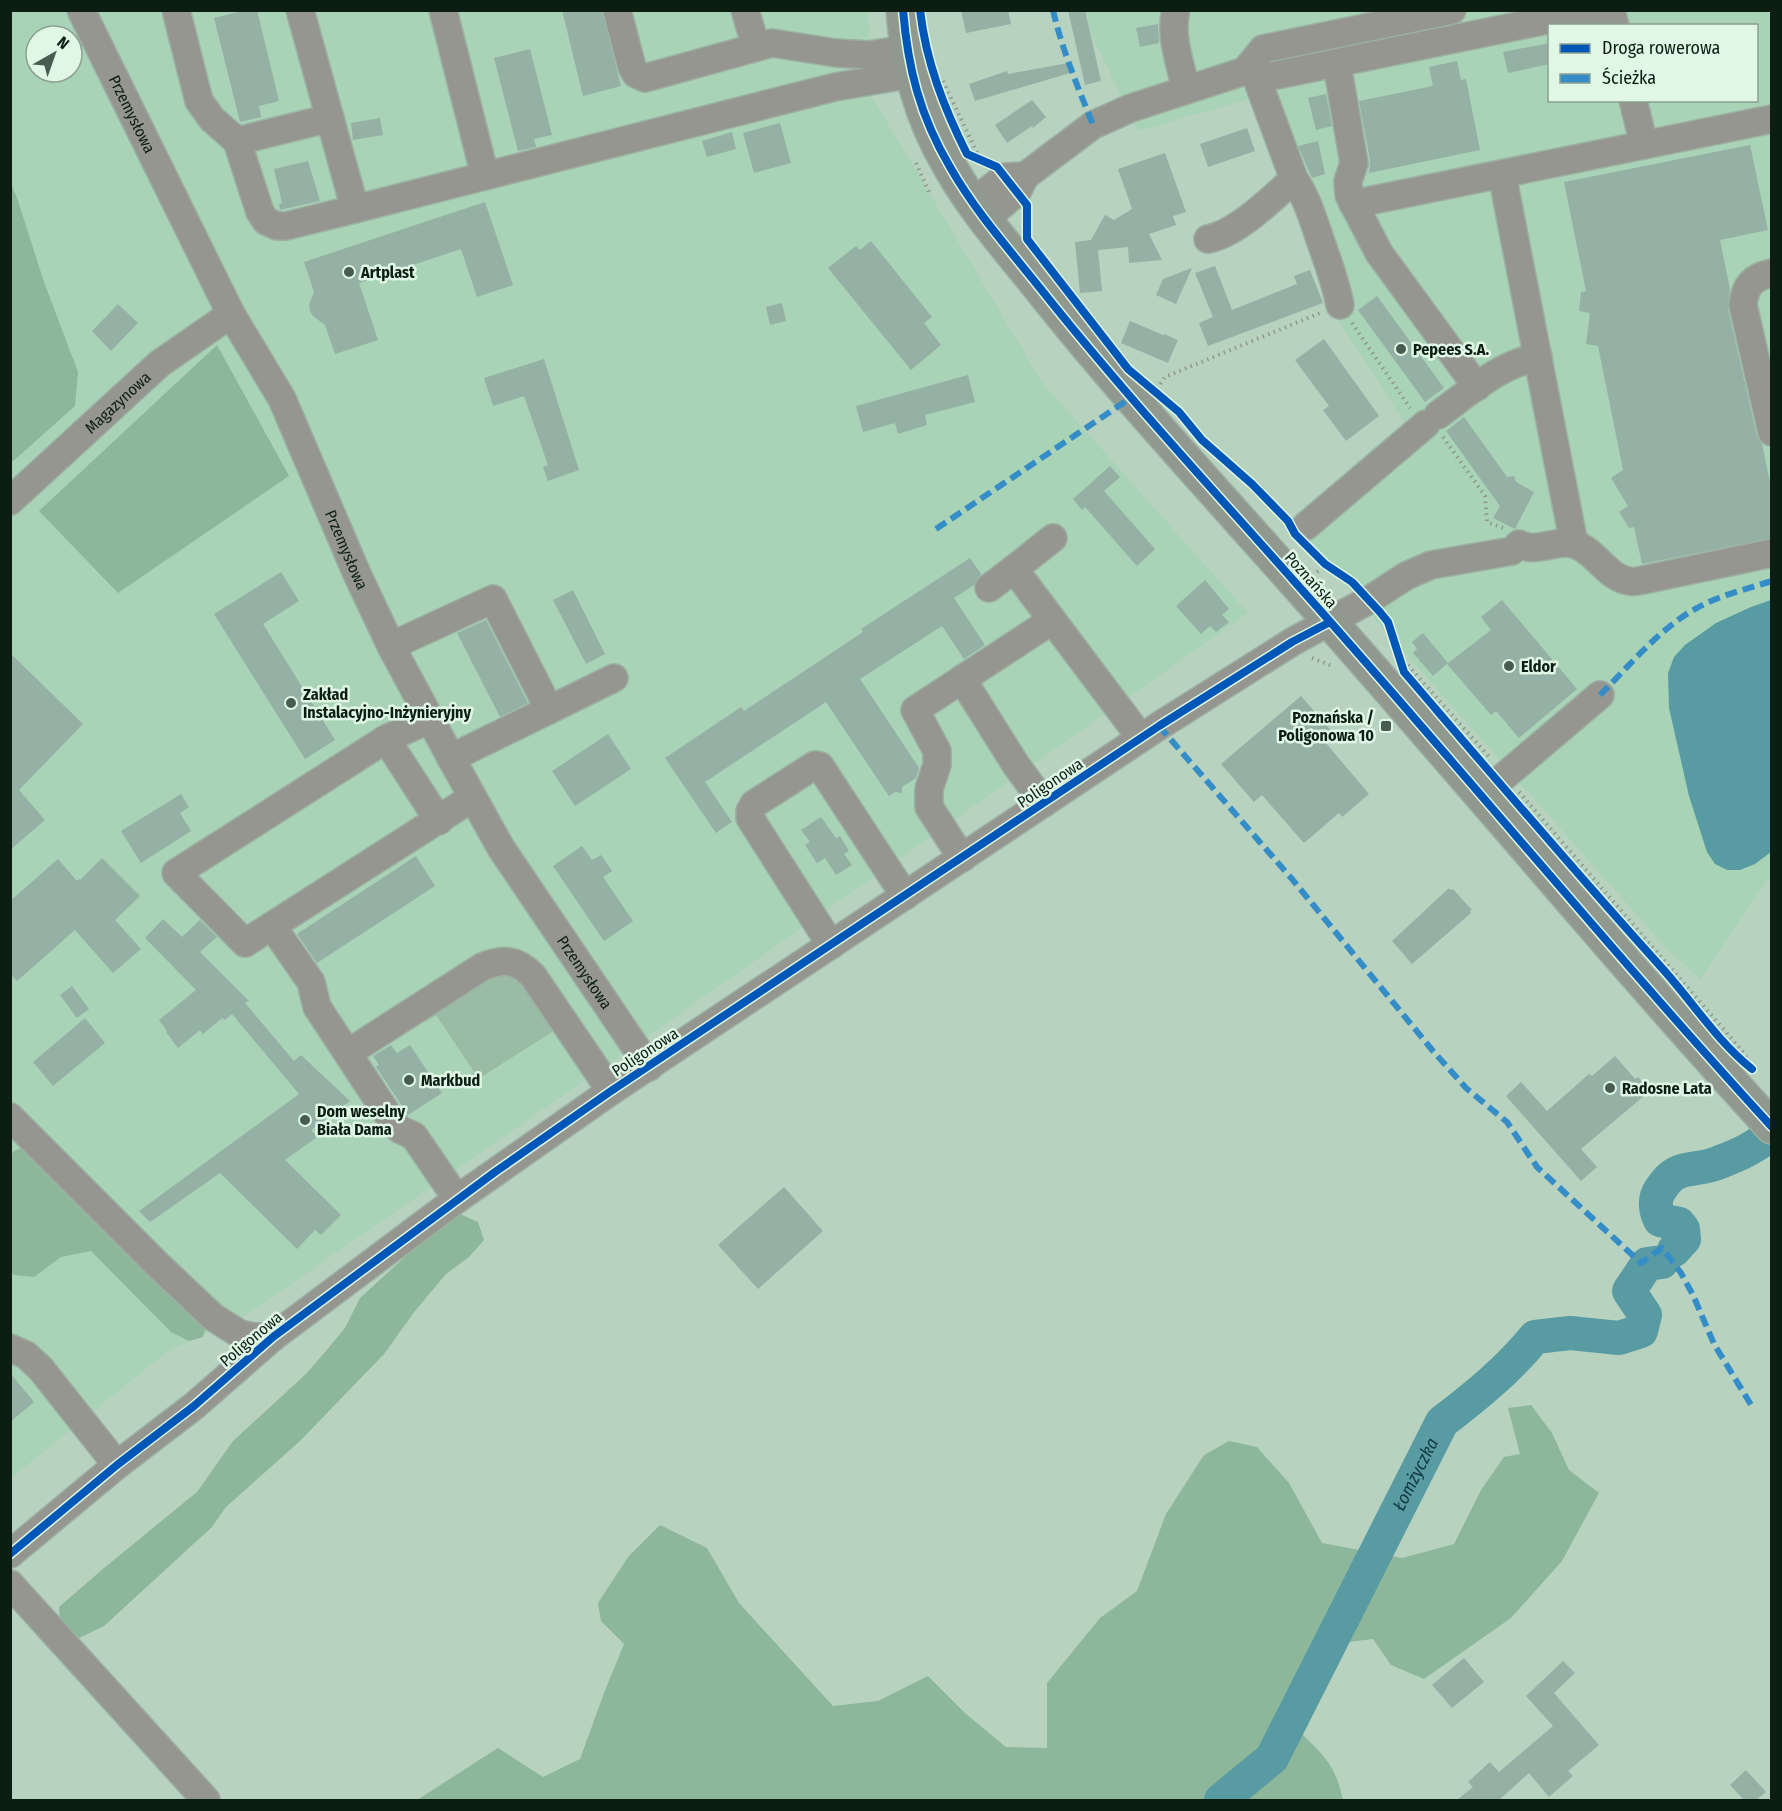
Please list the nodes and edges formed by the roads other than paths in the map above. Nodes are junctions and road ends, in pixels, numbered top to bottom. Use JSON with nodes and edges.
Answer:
{"nodes":[{"id":1,"x":81,"y":10,"type":"edge"},
{"id":2,"x":176,"y":10,"type":"edge"},
{"id":3,"x":300,"y":10,"type":"edge"},
{"id":4,"x":442,"y":10,"type":"edge"},
{"id":5,"x":617,"y":10,"type":"edge"},
{"id":6,"x":745,"y":10,"type":"edge"},
{"id":7,"x":903,"y":10,"type":"edge"},
{"id":8,"x":1176,"y":10,"type":"edge"},
{"id":9,"x":1452,"y":10,"type":"edge"},
{"id":10,"x":1596,"y":10,"type":"edge"},
{"id":11,"x":756,"y":47,"type":"junction"},
{"id":12,"x":1337,"y":64,"type":"junction"},
{"id":13,"x":924,"y":69,"type":"junction"},
{"id":14,"x":1251,"y":75,"type":"junction"},
{"id":15,"x":1186,"y":90,"type":"junction"},
{"id":16,"x":1633,"y":102,"type":"edge"},
{"id":17,"x":330,"y":118,"type":"junction"},
{"id":18,"x":1772,"y":119,"type":"edge"},
{"id":19,"x":237,"y":141,"type":"junction"},
{"id":20,"x":1644,"y":145,"type":"junction"},
{"id":21,"x":1502,"y":174,"type":"junction"},
{"id":22,"x":485,"y":176,"type":"junction"},
{"id":23,"x":1294,"y":179,"type":"junction"},
{"id":24,"x":1353,"y":204,"type":"junction"},
{"id":25,"x":355,"y":209,"type":"junction"},
{"id":26,"x":978,"y":211,"type":"junction"},
{"id":27,"x":1208,"y":238,"type":"dead end"},
{"id":28,"x":1772,"y":273,"type":"edge"},
{"id":29,"x":1340,"y":305,"type":"road end"},
{"id":30,"x":231,"y":314,"type":"junction"},
{"id":31,"x":1538,"y":357,"type":"junction"},
{"id":32,"x":1477,"y":387,"type":"junction"},
{"id":33,"x":1772,"y":432,"type":"edge"},
{"id":34,"x":10,"y":501,"type":"edge"},
{"id":35,"x":1306,"y":526,"type":"dead end"},
{"id":36,"x":1053,"y":538,"type":"dead end"},
{"id":37,"x":1574,"y":544,"type":"junction"},
{"id":38,"x":1772,"y":553,"type":"edge"},
{"id":39,"x":1014,"y":569,"type":"junction"},
{"id":40,"x":989,"y":588,"type":"dead end"},
{"id":41,"x":1051,"y":621,"type":"junction"},
{"id":42,"x":1330,"y":622,"type":"junction"},
{"id":43,"x":391,"y":646,"type":"junction"},
{"id":44,"x":614,"y":678,"type":"dead end"},
{"id":45,"x":962,"y":679,"type":"junction"},
{"id":46,"x":1600,"y":694,"type":"dead end"},
{"id":47,"x":549,"y":709,"type":"junction"},
{"id":48,"x":430,"y":719,"type":"junction"},
{"id":49,"x":1141,"y":738,"type":"junction"},
{"id":50,"x":386,"y":739,"type":"junction"},
{"id":51,"x":451,"y":758,"type":"junction"},
{"id":52,"x":1493,"y":786,"type":"junction"},
{"id":53,"x":472,"y":798,"type":"junction"},
{"id":54,"x":1044,"y":803,"type":"junction"},
{"id":55,"x":439,"y":821,"type":"junction"},
{"id":56,"x":962,"y":858,"type":"junction"},
{"id":57,"x":905,"y":896,"type":"junction"},
{"id":58,"x":272,"y":926,"type":"junction"},
{"id":59,"x":831,"y":945,"type":"junction"},
{"id":60,"x":348,"y":1053,"type":"junction"},
{"id":61,"x":649,"y":1067,"type":"junction"},
{"id":62,"x":611,"y":1091,"type":"junction"},
{"id":63,"x":10,"y":1118,"type":"edge"},
{"id":64,"x":1763,"y":1118,"type":"edge"},
{"id":65,"x":457,"y":1199,"type":"junction"},
{"id":66,"x":273,"y":1337,"type":"junction"},
{"id":67,"x":10,"y":1348,"type":"edge"},
{"id":68,"x":117,"y":1465,"type":"junction"},
{"id":69,"x":10,"y":1554,"type":"edge"},
{"id":70,"x":10,"y":1584,"type":"edge"},
{"id":71,"x":206,"y":1800,"type":"edge"}],
"edges":[{"from":1,"to":30,"type":"street","name":"Przemysłowa"},
{"from":2,"to":19,"type":"street"},
{"from":3,"to":17,"type":"street"},
{"from":4,"to":22,"type":"street"},
{"from":5,"to":11,"type":"street"},
{"from":6,"to":11,"type":"street"},
{"from":7,"to":13,"type":"main road","name":"Poznańska"},
{"from":8,"to":15,"type":"street"},
{"from":9,"to":14,"type":"street"},
{"from":10,"to":12,"type":"street"},
{"from":11,"to":13,"type":"street"},
{"from":12,"to":14,"type":"street"},
{"from":12,"to":24,"type":"street"},
{"from":13,"to":22,"type":"street"},
{"from":13,"to":26,"type":"main road","name":"Poznańska"},
{"from":14,"to":15,"type":"street"},
{"from":14,"to":23,"type":"street"},
{"from":15,"to":26,"type":"street"},
{"from":16,"to":20,"type":"street"},
{"from":17,"to":19,"type":"street"},
{"from":17,"to":25,"type":"street"},
{"from":18,"to":20,"type":"street"},
{"from":19,"to":25,"type":"street"},
{"from":20,"to":21,"type":"street"},
{"from":21,"to":24,"type":"street"},
{"from":21,"to":31,"type":"street"},
{"from":22,"to":25,"type":"street"},
{"from":23,"to":27,"type":"street"},
{"from":23,"to":29,"type":"street"},
{"from":24,"to":32,"type":"street"},
{"from":26,"to":42,"type":"main road","name":"Poznańska"},
{"from":28,"to":33,"type":"street"},
{"from":30,"to":34,"type":"street","name":"Magazynowa"},
{"from":30,"to":43,"type":"street","name":"Przemysłowa"},
{"from":31,"to":32,"type":"street"},
{"from":31,"to":37,"type":"street"},
{"from":32,"to":35,"type":"street"},
{"from":36,"to":39,"type":"street"},
{"from":37,"to":38,"type":"street"},
{"from":37,"to":42,"type":"street","name":"Poligonowa"},
{"from":39,"to":40,"type":"street"},
{"from":39,"to":41,"type":"street"},
{"from":41,"to":45,"type":"street"},
{"from":41,"to":49,"type":"street"},
{"from":42,"to":49,"type":"street","name":"Poligonowa"},
{"from":42,"to":52,"type":"main road","name":"Poznańska"},
{"from":43,"to":47,"type":"street"},
{"from":43,"to":48,"type":"street","name":"Przemysłowa"},
{"from":44,"to":47,"type":"street"},
{"from":45,"to":54,"type":"street"},
{"from":45,"to":56,"type":"street"},
{"from":46,"to":52,"type":"street"},
{"from":47,"to":51,"type":"street"},
{"from":48,"to":50,"type":"street"},
{"from":48,"to":51,"type":"street","name":"Przemysłowa"},
{"from":49,"to":54,"type":"street","name":"Poligonowa"},
{"from":50,"to":55,"type":"street"},
{"from":50,"to":58,"type":"street"},
{"from":51,"to":53,"type":"street","name":"Przemysłowa"},
{"from":52,"to":64,"type":"main road","name":"Poznańska"},
{"from":53,"to":55,"type":"street"},
{"from":53,"to":61,"type":"street","name":"Przemysłowa"},
{"from":54,"to":56,"type":"street","name":"Poligonowa"},
{"from":55,"to":58,"type":"street"},
{"from":56,"to":57,"type":"street","name":"Poligonowa"},
{"from":57,"to":59,"type":"street","name":"Poligonowa"},
{"from":57,"to":59,"type":"street"},
{"from":58,"to":60,"type":"street"},
{"from":59,"to":61,"type":"street","name":"Poligonowa"},
{"from":60,"to":62,"type":"street"},
{"from":60,"to":65,"type":"street"},
{"from":61,"to":62,"type":"street","name":"Poligonowa"},
{"from":62,"to":65,"type":"street","name":"Poligonowa"},
{"from":63,"to":66,"type":"street","name":"Poligonowa"},
{"from":65,"to":66,"type":"street","name":"Poligonowa"},
{"from":66,"to":68,"type":"street","name":"Poligonowa"},
{"from":67,"to":68,"type":"street"},
{"from":68,"to":69,"type":"street","name":"Poligonowa"},
{"from":70,"to":71,"type":"street"}]}
